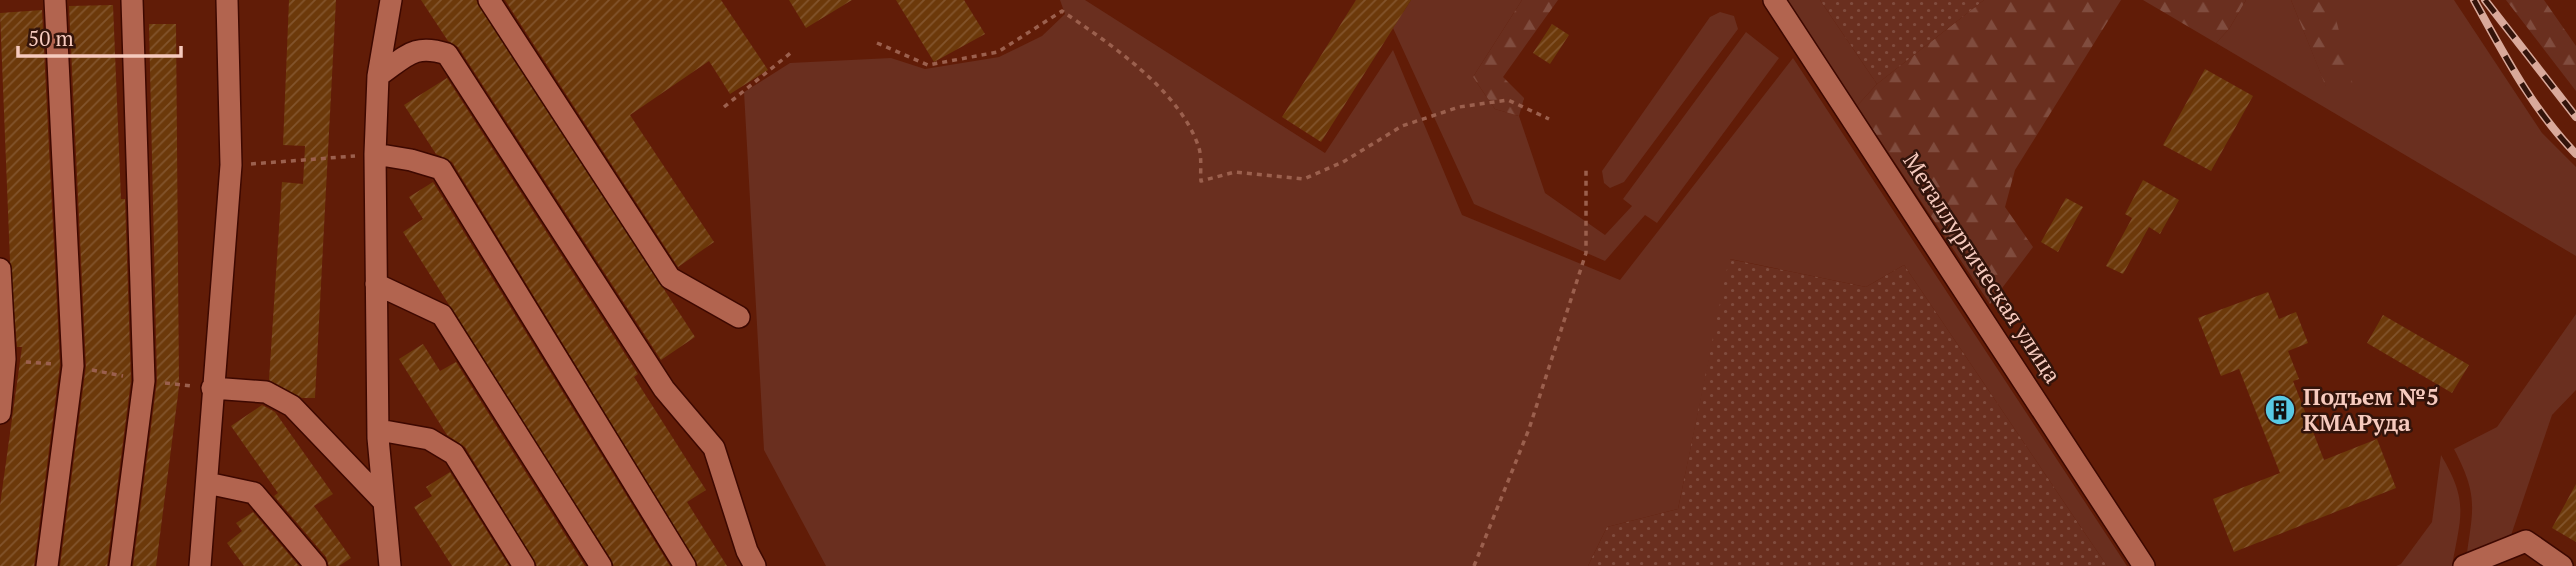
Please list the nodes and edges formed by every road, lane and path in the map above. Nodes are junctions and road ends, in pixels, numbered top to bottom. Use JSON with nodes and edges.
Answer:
{"nodes":[{"id":1,"x":55,"y":0,"type":"edge"},
{"id":2,"x":132,"y":0,"type":"edge"},
{"id":3,"x":227,"y":0,"type":"edge"},
{"id":4,"x":391,"y":0,"type":"edge"},
{"id":5,"x":489,"y":0,"type":"edge"},
{"id":6,"x":1774,"y":0,"type":"edge"},
{"id":7,"x":877,"y":43,"type":"dead end"},
{"id":8,"x":793,"y":51,"type":"dead end"},
{"id":9,"x":379,"y":76,"type":"junction"},
{"id":10,"x":724,"y":107,"type":"dead end"},
{"id":11,"x":1549,"y":119,"type":"dead end"},
{"id":12,"x":375,"y":154,"type":"junction"},
{"id":13,"x":231,"y":165,"type":"junction"},
{"id":14,"x":1586,"y":166,"type":"dead end"},
{"id":15,"x":0,"y":269,"type":"edge"},
{"id":16,"x":376,"y":284,"type":"junction"},
{"id":17,"x":739,"y":317,"type":"dead end"},
{"id":18,"x":5,"y":359,"type":"junction"},
{"id":19,"x":73,"y":366,"type":"junction"},
{"id":20,"x":144,"y":381,"type":"junction"},
{"id":21,"x":212,"y":388,"type":"junction"},
{"id":22,"x":0,"y":413,"type":"edge"},
{"id":23,"x":379,"y":429,"type":"junction"},
{"id":24,"x":207,"y":483,"type":"junction"},
{"id":25,"x":384,"y":502,"type":"junction"},
{"id":26,"x":47,"y":566,"type":"edge"},
{"id":27,"x":120,"y":566,"type":"edge"},
{"id":28,"x":200,"y":566,"type":"edge"},
{"id":29,"x":316,"y":566,"type":"edge"},
{"id":30,"x":390,"y":566,"type":"edge"},
{"id":31,"x":524,"y":566,"type":"edge"},
{"id":32,"x":601,"y":566,"type":"edge"},
{"id":33,"x":685,"y":566,"type":"edge"},
{"id":34,"x":755,"y":566,"type":"edge"},
{"id":35,"x":1474,"y":566,"type":"edge"},
{"id":36,"x":2144,"y":566,"type":"edge"},
{"id":37,"x":2464,"y":566,"type":"edge"},
{"id":38,"x":2562,"y":566,"type":"edge"}],
"edges":[{"from":1,"to":19,"type":"street"},
{"from":2,"to":20,"type":"street"},
{"from":3,"to":13,"type":"street"},
{"from":4,"to":9,"type":"street"},
{"from":5,"to":17,"type":"street"},
{"from":6,"to":36,"type":"street","name":"Металлургическая улица"},
{"from":7,"to":11,"type":"path"},
{"from":8,"to":10,"type":"path"},
{"from":9,"to":12,"type":"street"},
{"from":9,"to":34,"type":"street"},
{"from":12,"to":13,"type":"path"},
{"from":12,"to":16,"type":"street"},
{"from":12,"to":33,"type":"street"},
{"from":13,"to":21,"type":"street"},
{"from":14,"to":35,"type":"path"},
{"from":15,"to":18,"type":"street"},
{"from":16,"to":23,"type":"street"},
{"from":16,"to":32,"type":"street"},
{"from":18,"to":19,"type":"path"},
{"from":18,"to":22,"type":"street"},
{"from":19,"to":20,"type":"path"},
{"from":19,"to":26,"type":"street"},
{"from":20,"to":21,"type":"path"},
{"from":20,"to":27,"type":"street"},
{"from":21,"to":24,"type":"street"},
{"from":21,"to":25,"type":"street"},
{"from":23,"to":25,"type":"street"},
{"from":23,"to":31,"type":"street"},
{"from":24,"to":28,"type":"street"},
{"from":24,"to":29,"type":"street"},
{"from":25,"to":30,"type":"street"},
{"from":37,"to":38,"type":"street"}]}
